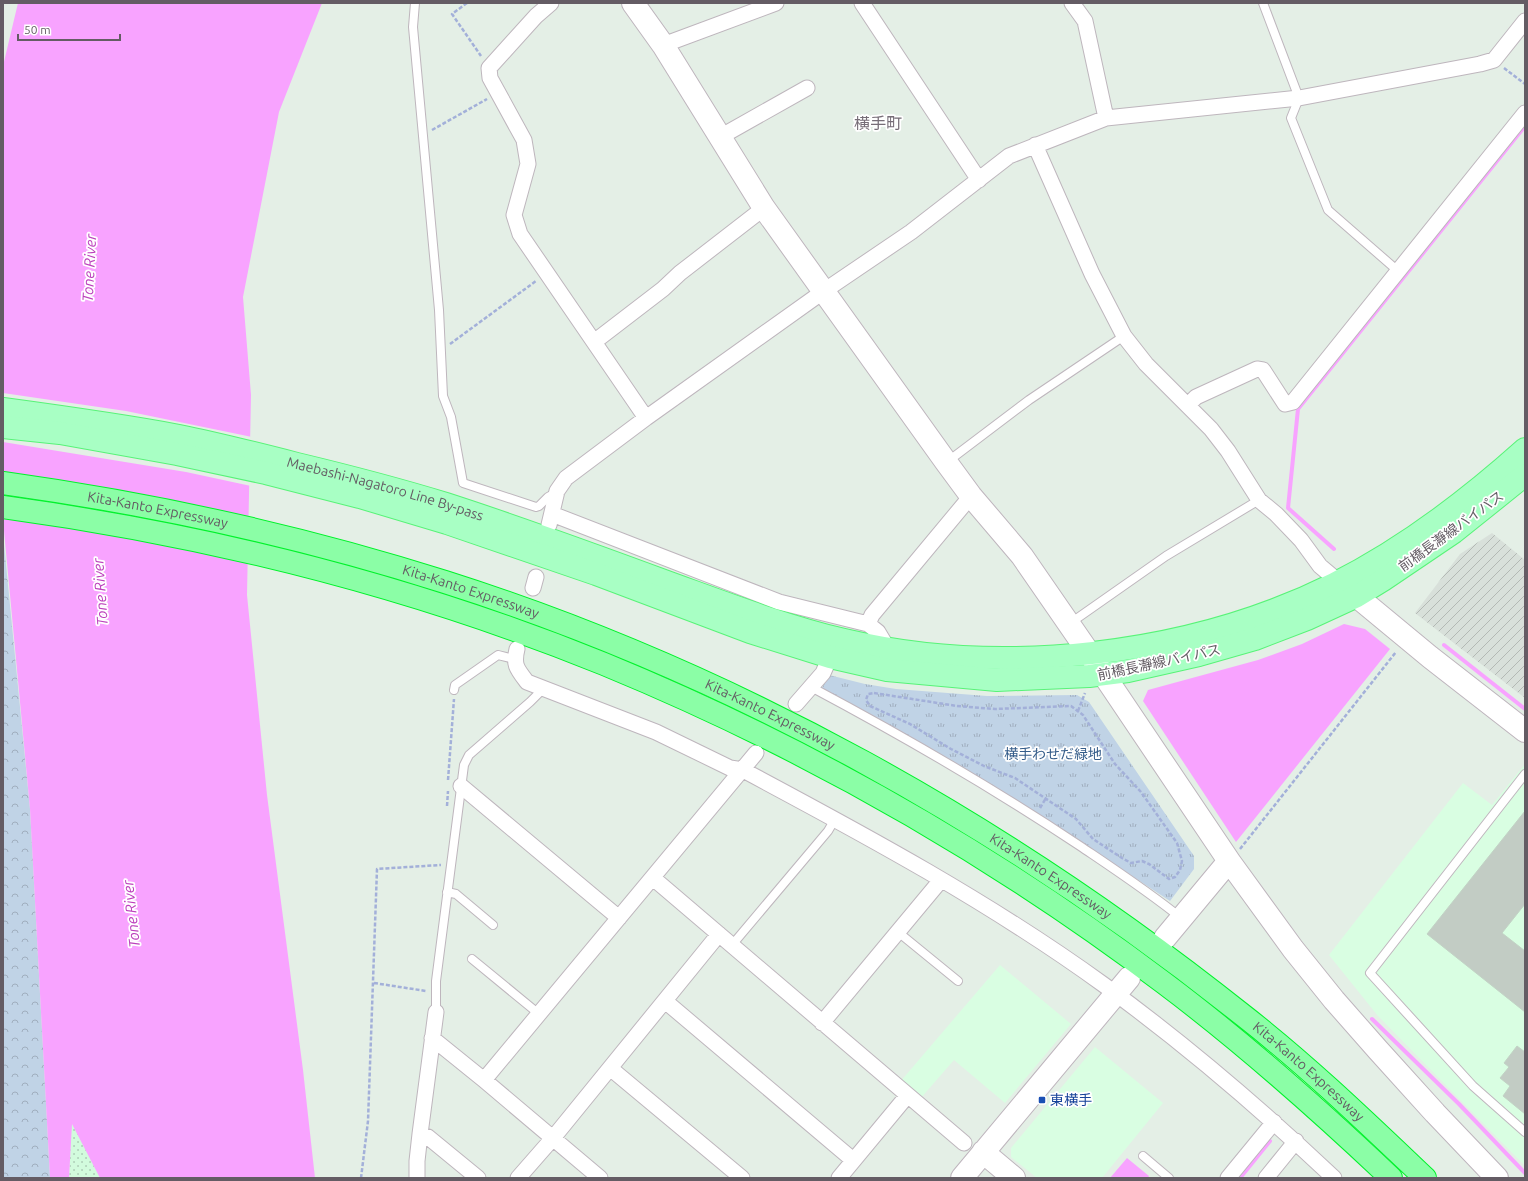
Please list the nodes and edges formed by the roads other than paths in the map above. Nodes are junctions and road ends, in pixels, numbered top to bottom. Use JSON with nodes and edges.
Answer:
{"nodes":[{"id":1,"x":415,"y":3,"type":"edge"},
{"id":2,"x":551,"y":3,"type":"edge"},
{"id":3,"x":633,"y":3,"type":"edge"},
{"id":4,"x":776,"y":3,"type":"edge"},
{"id":5,"x":862,"y":3,"type":"edge"},
{"id":6,"x":1072,"y":3,"type":"edge"},
{"id":7,"x":1263,"y":3,"type":"edge"},
{"id":8,"x":1525,"y":21,"type":"edge"},
{"id":9,"x":663,"y":45,"type":"junction"},
{"id":10,"x":807,"y":88,"type":"dead end"},
{"id":11,"x":1299,"y":98,"type":"junction"},
{"id":12,"x":1525,"y":112,"type":"edge"},
{"id":13,"x":1106,"y":118,"type":"junction"},
{"id":14,"x":720,"y":136,"type":"junction"},
{"id":15,"x":1035,"y":146,"type":"junction"},
{"id":16,"x":979,"y":180,"type":"junction"},
{"id":17,"x":764,"y":208,"type":"junction"},
{"id":18,"x":1398,"y":271,"type":"junction"},
{"id":19,"x":824,"y":291,"type":"junction"},
{"id":20,"x":1124,"y":336,"type":"junction"},
{"id":21,"x":594,"y":342,"type":"junction"},
{"id":22,"x":1188,"y":405,"type":"junction"},
{"id":23,"x":3,"y":409,"type":"edge"},
{"id":24,"x":646,"y":418,"type":"junction"},
{"id":25,"x":3,"y":427,"type":"edge"},
{"id":26,"x":1525,"y":449,"type":"edge"},
{"id":27,"x":946,"y":462,"type":"junction"},
{"id":28,"x":1525,"y":475,"type":"edge"},
{"id":29,"x":3,"y":484,"type":"edge"},
{"id":30,"x":557,"y":491,"type":"junction"},
{"id":31,"x":971,"y":496,"type":"junction"},
{"id":32,"x":1259,"y":500,"type":"junction"},
{"id":33,"x":3,"y":507,"type":"edge"},
{"id":34,"x":447,"y":514,"type":"junction"},
{"id":35,"x":1339,"y":582,"type":"junction"},
{"id":36,"x":1357,"y":596,"type":"junction"},
{"id":37,"x":868,"y":624,"type":"junction"},
{"id":38,"x":1069,"y":624,"type":"junction"},
{"id":39,"x":887,"y":647,"type":"junction"},
{"id":40,"x":516,"y":654,"type":"joint"},
{"id":41,"x":1082,"y":654,"type":"junction"},
{"id":42,"x":830,"y":657,"type":"junction"},
{"id":43,"x":1093,"y":681,"type":"junction"},
{"id":44,"x":811,"y":687,"type":"junction"},
{"id":45,"x":544,"y":688,"type":"junction"},
{"id":46,"x":454,"y":690,"type":"dead end"},
{"id":47,"x":796,"y":704,"type":"dead end"},
{"id":48,"x":1525,"y":731,"type":"edge"},
{"id":49,"x":756,"y":753,"type":"dead end"},
{"id":50,"x":743,"y":770,"type":"junction"},
{"id":51,"x":1525,"y":774,"type":"edge"},
{"id":52,"x":461,"y":786,"type":"junction"},
{"id":53,"x":835,"y":819,"type":"junction"},
{"id":54,"x":1228,"y":862,"type":"junction"},
{"id":55,"x":653,"y":878,"type":"junction"},
{"id":56,"x":941,"y":880,"type":"junction"},
{"id":57,"x":448,"y":892,"type":"junction"},
{"id":58,"x":619,"y":918,"type":"junction"},
{"id":59,"x":1181,"y":918,"type":"junction"},
{"id":60,"x":493,"y":925,"type":"dead end"},
{"id":61,"x":898,"y":932,"type":"junction"},
{"id":62,"x":719,"y":934,"type":"junction"},
{"id":63,"x":1165,"y":938,"type":"dead end"},
{"id":64,"x":732,"y":945,"type":"junction"},
{"id":65,"x":472,"y":959,"type":"dead end"},
{"id":66,"x":1129,"y":978,"type":"dead end"},
{"id":67,"x":958,"y":981,"type":"dead end"},
{"id":68,"x":1116,"y":995,"type":"junction"},
{"id":69,"x":665,"y":1001,"type":"junction"},
{"id":70,"x":436,"y":1012,"type":"joint"},
{"id":71,"x":539,"y":1014,"type":"junction"},
{"id":72,"x":822,"y":1022,"type":"junction"},
{"id":73,"x":432,"y":1038,"type":"junction"},
{"id":74,"x":610,"y":1068,"type":"junction"},
{"id":75,"x":484,"y":1080,"type":"junction"},
{"id":76,"x":907,"y":1096,"type":"junction"},
{"id":77,"x":1274,"y":1122,"type":"junction"},
{"id":78,"x":1525,"y":1132,"type":"edge"},
{"id":79,"x":420,"y":1134,"type":"junction"},
{"id":80,"x":553,"y":1138,"type":"junction"},
{"id":81,"x":1296,"y":1142,"type":"junction"},
{"id":82,"x":974,"y":1148,"type":"junction"},
{"id":83,"x":1143,"y":1156,"type":"dead end"},
{"id":84,"x":853,"y":1160,"type":"junction"},
{"id":85,"x":417,"y":1178,"type":"edge"},
{"id":86,"x":478,"y":1178,"type":"edge"},
{"id":87,"x":518,"y":1178,"type":"edge"},
{"id":88,"x":600,"y":1178,"type":"edge"},
{"id":89,"x":742,"y":1178,"type":"edge"},
{"id":90,"x":839,"y":1178,"type":"edge"},
{"id":91,"x":962,"y":1178,"type":"edge"},
{"id":92,"x":1014,"y":1178,"type":"edge"},
{"id":93,"x":1169,"y":1178,"type":"edge"},
{"id":94,"x":1228,"y":1178,"type":"edge"},
{"id":95,"x":1266,"y":1178,"type":"edge"},
{"id":96,"x":1334,"y":1178,"type":"edge"},
{"id":97,"x":1391,"y":1178,"type":"edge"},
{"id":98,"x":1425,"y":1178,"type":"edge"},
{"id":99,"x":1497,"y":1178,"type":"edge"}],
"edges":[{"from":1,"to":30,"type":"lane"},
{"from":2,"to":21,"type":"street"},
{"from":3,"to":9,"type":"street"},
{"from":4,"to":9,"type":"street"},
{"from":5,"to":16,"type":"street"},
{"from":6,"to":13,"type":"street"},
{"from":7,"to":11,"type":"lane"},
{"from":8,"to":11,"type":"street"},
{"from":9,"to":14,"type":"street"},
{"from":10,"to":14,"type":"street"},
{"from":11,"to":13,"type":"street"},
{"from":11,"to":18,"type":"lane"},
{"from":12,"to":18,"type":"street"},
{"from":13,"to":15,"type":"street"},
{"from":14,"to":17,"type":"street"},
{"from":15,"to":16,"type":"street"},
{"from":15,"to":20,"type":"street"},
{"from":16,"to":19,"type":"street"},
{"from":17,"to":19,"type":"street"},
{"from":17,"to":21,"type":"street"},
{"from":18,"to":22,"type":"street"},
{"from":19,"to":24,"type":"street"},
{"from":19,"to":27,"type":"street"},
{"from":20,"to":22,"type":"street"},
{"from":20,"to":27,"type":"lane"},
{"from":21,"to":24,"type":"street"},
{"from":22,"to":32,"type":"street"},
{"from":23,"to":34,"type":"main road","name":"Maebashi-Nagatoro Line By-pass"},
{"from":24,"to":30,"type":"street"},
{"from":25,"to":34,"type":"main road","name":"Maebashi-Nagatoro Line By-pass"},
{"from":26,"to":35,"type":"main road","name":"前橋長瀞線バイパス"},
{"from":27,"to":31,"type":"street"},
{"from":28,"to":36,"type":"main road","name":"前橋長瀞線バイパス"},
{"from":29,"to":98,"type":"highway","name":"Kita-Kanto Expressway"},
{"from":30,"to":37,"type":"street"},
{"from":31,"to":37,"type":"street"},
{"from":31,"to":38,"type":"street"},
{"from":31,"to":41,"type":"street"},
{"from":32,"to":35,"type":"street"},
{"from":32,"to":38,"type":"lane"},
{"from":33,"to":97,"type":"highway","name":"Kita-Kanto Expressway"},
{"from":34,"to":39,"type":"main road","name":"Maebashi-Nagatoro Line By-pass"},
{"from":34,"to":42,"type":"main road","name":"Maebashi-Nagatoro Line By-pass"},
{"from":35,"to":36,"type":"street"},
{"from":35,"to":41,"type":"main road","name":"前橋長瀞線バイパス"},
{"from":36,"to":43,"type":"main road","name":"前橋長瀞線バイパス"},
{"from":36,"to":48,"type":"street"},
{"from":37,"to":39,"type":"street"},
{"from":38,"to":41,"type":"street"},
{"from":39,"to":41,"type":"main road","name":"前橋長瀞線バイパス"},
{"from":40,"to":45,"type":"street"},
{"from":40,"to":46,"type":"lane"},
{"from":41,"to":43,"type":"street"},
{"from":42,"to":43,"type":"main road","name":"前橋長瀞線バイパス"},
{"from":42,"to":44,"type":"street"},
{"from":43,"to":54,"type":"street"},
{"from":44,"to":47,"type":"street"},
{"from":44,"to":59,"type":"lane"},
{"from":45,"to":50,"type":"street"},
{"from":45,"to":52,"type":"lane"},
{"from":49,"to":50,"type":"street"},
{"from":50,"to":53,"type":"street"},
{"from":50,"to":55,"type":"street"},
{"from":51,"to":78,"type":"lane"},
{"from":52,"to":57,"type":"lane"},
{"from":52,"to":58,"type":"street"},
{"from":53,"to":56,"type":"street"},
{"from":53,"to":64,"type":"lane"},
{"from":54,"to":59,"type":"street"},
{"from":54,"to":99,"type":"street"},
{"from":55,"to":58,"type":"street"},
{"from":55,"to":62,"type":"street"},
{"from":56,"to":61,"type":"street"},
{"from":56,"to":68,"type":"street"},
{"from":57,"to":60,"type":"lane"},
{"from":57,"to":70,"type":"lane"},
{"from":58,"to":71,"type":"street"},
{"from":59,"to":63,"type":"street"},
{"from":61,"to":67,"type":"lane"},
{"from":61,"to":72,"type":"street"},
{"from":62,"to":64,"type":"street"},
{"from":62,"to":69,"type":"street"},
{"from":64,"to":72,"type":"street"},
{"from":65,"to":71,"type":"lane"},
{"from":66,"to":68,"type":"street"},
{"from":68,"to":77,"type":"street"},
{"from":68,"to":82,"type":"street"},
{"from":69,"to":74,"type":"street"},
{"from":69,"to":84,"type":"street"},
{"from":70,"to":73,"type":"street"},
{"from":71,"to":75,"type":"street"},
{"from":72,"to":76,"type":"street"},
{"from":73,"to":75,"type":"street"},
{"from":73,"to":79,"type":"street"},
{"from":74,"to":80,"type":"street"},
{"from":74,"to":89,"type":"street"},
{"from":75,"to":80,"type":"street"},
{"from":76,"to":82,"type":"street"},
{"from":76,"to":84,"type":"street"},
{"from":77,"to":81,"type":"street"},
{"from":77,"to":94,"type":"street"},
{"from":79,"to":85,"type":"street"},
{"from":79,"to":86,"type":"street"},
{"from":80,"to":87,"type":"street"},
{"from":80,"to":88,"type":"street"},
{"from":81,"to":95,"type":"street"},
{"from":81,"to":96,"type":"street"},
{"from":82,"to":91,"type":"street"},
{"from":82,"to":92,"type":"street"},
{"from":83,"to":93,"type":"lane"},
{"from":84,"to":90,"type":"street"}]}
